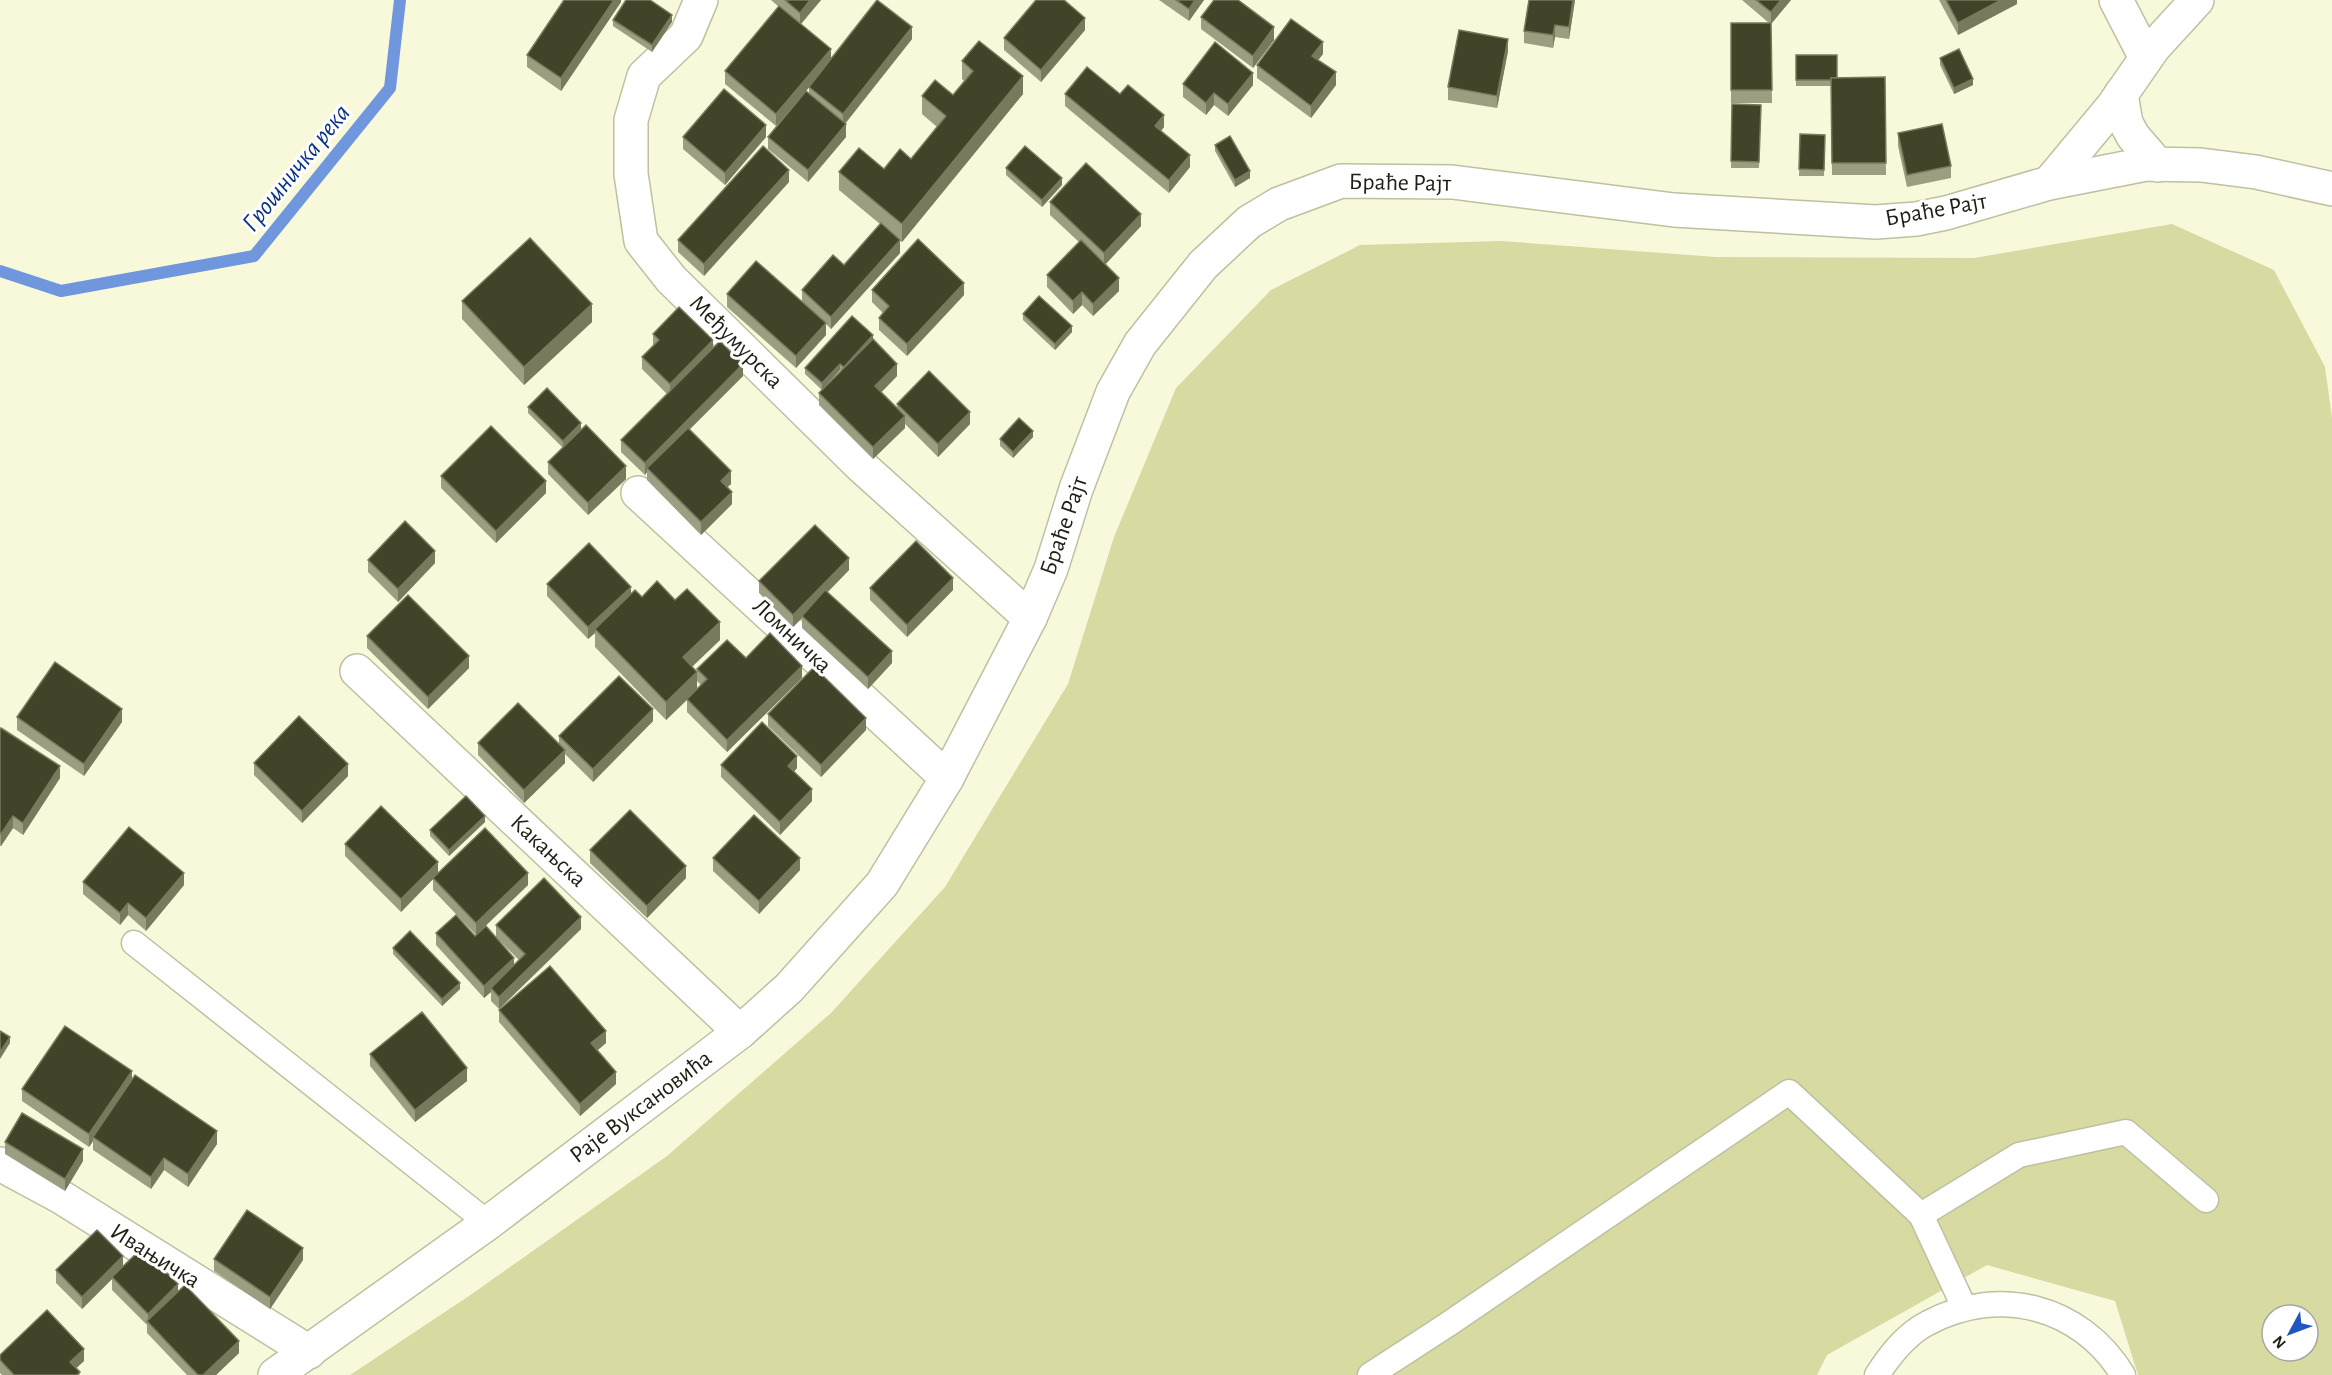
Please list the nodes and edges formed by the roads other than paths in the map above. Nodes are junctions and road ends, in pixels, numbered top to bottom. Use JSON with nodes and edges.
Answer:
{"nodes":[{"id":1,"x":701,"y":0,"type":"edge"},
{"id":2,"x":2116,"y":0,"type":"edge"},
{"id":3,"x":2196,"y":0,"type":"edge"},
{"id":4,"x":2146,"y":58,"type":"junction"},
{"id":5,"x":2121,"y":94,"type":"junction"},
{"id":6,"x":2158,"y":165,"type":"junction"},
{"id":7,"x":2049,"y":183,"type":"junction"},
{"id":8,"x":2332,"y":189,"type":"edge"},
{"id":9,"x":638,"y":493,"type":"dead end"},
{"id":10,"x":1030,"y":618,"type":"junction"},
{"id":11,"x":357,"y":671,"type":"dead end"},
{"id":12,"x":947,"y":778,"type":"junction"},
{"id":13,"x":134,"y":943,"type":"dead end"},
{"id":14,"x":740,"y":1032,"type":"junction"},
{"id":15,"x":0,"y":1164,"type":"edge"},
{"id":16,"x":2206,"y":1200,"type":"dead end"},
{"id":17,"x":1921,"y":1215,"type":"junction"},
{"id":18,"x":488,"y":1223,"type":"junction"},
{"id":19,"x":1964,"y":1308,"type":"junction"},
{"id":20,"x":309,"y":1352,"type":"junction"},
{"id":21,"x":275,"y":1375,"type":"edge"},
{"id":22,"x":1370,"y":1375,"type":"edge"},
{"id":23,"x":1877,"y":1375,"type":"edge"},
{"id":24,"x":2123,"y":1375,"type":"edge"}],
"edges":[{"from":1,"to":10,"type":"street","name":"Међумурска"},
{"from":2,"to":4,"type":"street"},
{"from":3,"to":4,"type":"street"},
{"from":4,"to":5,"type":"street"},
{"from":5,"to":6,"type":"street"},
{"from":5,"to":7,"type":"street"},
{"from":6,"to":7,"type":"street","name":"Браће Рајт"},
{"from":6,"to":8,"type":"street","name":"Браће Рајт"},
{"from":7,"to":10,"type":"street","name":"Браће Рајт"},
{"from":9,"to":12,"type":"street","name":"Ломничка"},
{"from":10,"to":12,"type":"street","name":"Браће Рајт"},
{"from":11,"to":14,"type":"street","name":"Какањска"},
{"from":12,"to":14,"type":"street","name":"Раје Вуксановића"},
{"from":13,"to":18,"type":"lane"},
{"from":14,"to":18,"type":"street","name":"Раје Вуксановића"},
{"from":15,"to":20,"type":"street","name":"Ивањичка"},
{"from":16,"to":17,"type":"lane"},
{"from":17,"to":19,"type":"lane"},
{"from":17,"to":22,"type":"lane"},
{"from":18,"to":20,"type":"street","name":"Раје Вуксановића"},
{"from":19,"to":23,"type":"lane"},
{"from":19,"to":24,"type":"lane"},
{"from":20,"to":21,"type":"street","name":"Раје Вуксановића"}]}
